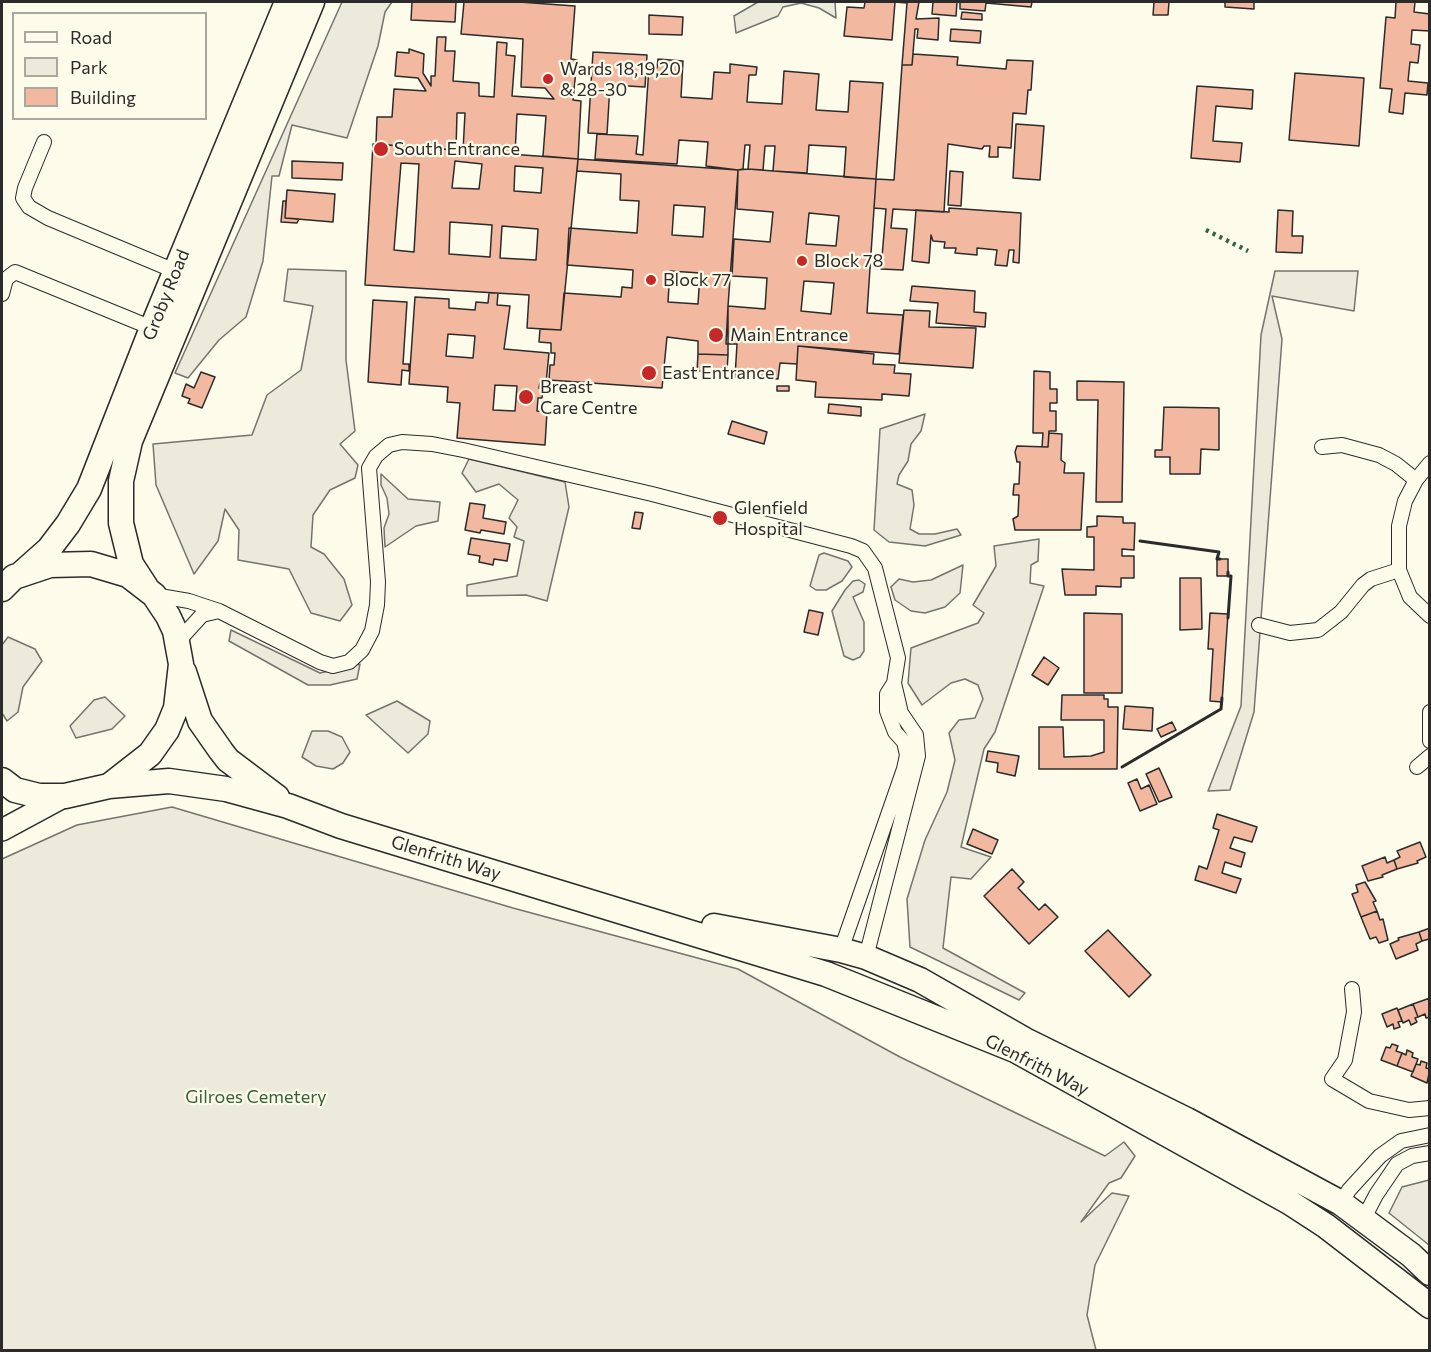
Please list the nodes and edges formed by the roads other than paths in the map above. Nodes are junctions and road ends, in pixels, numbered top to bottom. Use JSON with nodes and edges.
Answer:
{"nodes":[{"id":1,"x":287,"y":2,"type":"edge"},
{"id":2,"x":312,"y":2,"type":"edge"},
{"id":3,"x":44,"y":142,"type":"dead end"},
{"id":4,"x":175,"y":272,"type":"junction"},
{"id":5,"x":2,"y":294,"type":"edge"},
{"id":6,"x":152,"y":328,"type":"junction"},
{"id":7,"x":1322,"y":447,"type":"dead end"},
{"id":8,"x":1430,"y":463,"type":"edge"},
{"id":9,"x":1416,"y":480,"type":"junction"},
{"id":10,"x":1399,"y":570,"type":"junction"},
{"id":11,"x":10,"y":580,"type":"edge"},
{"id":12,"x":150,"y":591,"type":"junction"},
{"id":13,"x":219,"y":612,"type":"junction"},
{"id":14,"x":1430,"y":616,"type":"edge"},
{"id":15,"x":1259,"y":626,"type":"dead end"},
{"id":16,"x":180,"y":655,"type":"junction"},
{"id":17,"x":894,"y":683,"type":"junction"},
{"id":18,"x":1430,"y":712,"type":"edge"},
{"id":19,"x":1430,"y":741,"type":"edge"},
{"id":20,"x":1430,"y":756,"type":"edge"},
{"id":21,"x":1417,"y":766,"type":"dead end"},
{"id":22,"x":2,"y":780,"type":"edge"},
{"id":23,"x":109,"y":786,"type":"junction"},
{"id":24,"x":65,"y":796,"type":"junction"},
{"id":25,"x":288,"y":806,"type":"junction"},
{"id":26,"x":2,"y":830,"type":"edge"},
{"id":27,"x":605,"y":907,"type":"junction"},
{"id":28,"x":854,"y":958,"type":"junction"},
{"id":29,"x":826,"y":974,"type":"junction"},
{"id":30,"x":1352,"y":989,"type":"dead end"},
{"id":31,"x":1015,"y":1050,"type":"junction"},
{"id":32,"x":1430,"y":1108,"type":"edge"},
{"id":33,"x":1430,"y":1135,"type":"edge"},
{"id":34,"x":1430,"y":1153,"type":"edge"},
{"id":35,"x":1341,"y":1203,"type":"junction"},
{"id":36,"x":1358,"y":1222,"type":"junction"},
{"id":37,"x":1326,"y":1226,"type":"junction"},
{"id":38,"x":1430,"y":1273,"type":"edge"},
{"id":39,"x":1430,"y":1291,"type":"edge"},
{"id":40,"x":1430,"y":1306,"type":"edge"}],
"edges":[{"from":1,"to":4,"type":"highway","name":"Groby Road"},
{"from":2,"to":12,"type":"highway","name":"Groby Road"},
{"from":3,"to":4,"type":"street"},
{"from":4,"to":6,"type":"highway","name":"Groby Road"},
{"from":5,"to":6,"type":"street"},
{"from":6,"to":11,"type":"highway","name":"Groby Road"},
{"from":7,"to":9,"type":"street"},
{"from":8,"to":9,"type":"street"},
{"from":9,"to":10,"type":"street"},
{"from":10,"to":14,"type":"street"},
{"from":10,"to":15,"type":"street"},
{"from":11,"to":12,"type":"highway"},
{"from":12,"to":13,"type":"street"},
{"from":12,"to":16,"type":"highway","name":"Groby Road"},
{"from":13,"to":16,"type":"street"},
{"from":13,"to":17,"type":"street"},
{"from":16,"to":23,"type":"highway"},
{"from":16,"to":25,"type":"highway","name":"Glenfrith Way"},
{"from":17,"to":28,"type":"street"},
{"from":17,"to":28,"type":"street"},
{"from":18,"to":19,"type":"street"},
{"from":20,"to":21,"type":"street"},
{"from":22,"to":24,"type":"highway","name":"Glenfrith Way"},
{"from":23,"to":24,"type":"highway","name":"Glenfrith Way"},
{"from":23,"to":25,"type":"highway","name":"Glenfrith Way"},
{"from":24,"to":26,"type":"main road"},
{"from":25,"to":27,"type":"highway","name":"Glenfrith Way"},
{"from":27,"to":28,"type":"highway","name":"Glenfrith Way"},
{"from":27,"to":29,"type":"highway","name":"Glenfrith Way"},
{"from":28,"to":29,"type":"highway"},
{"from":28,"to":31,"type":"highway"},
{"from":28,"to":35,"type":"highway","name":"Glenfrith Way"},
{"from":29,"to":31,"type":"highway","name":"Glenfrith Way"},
{"from":30,"to":32,"type":"street"},
{"from":31,"to":37,"type":"highway","name":"Glenfrith Way"},
{"from":33,"to":35,"type":"street"},
{"from":34,"to":36,"type":"street"},
{"from":35,"to":36,"type":"highway","name":"Glenfrith Way"},
{"from":36,"to":37,"type":"highway"},
{"from":36,"to":38,"type":"highway","name":"Glenfrith Way"},
{"from":36,"to":39,"type":"highway"},
{"from":37,"to":40,"type":"highway","name":"Glenfrith Way"}]}
